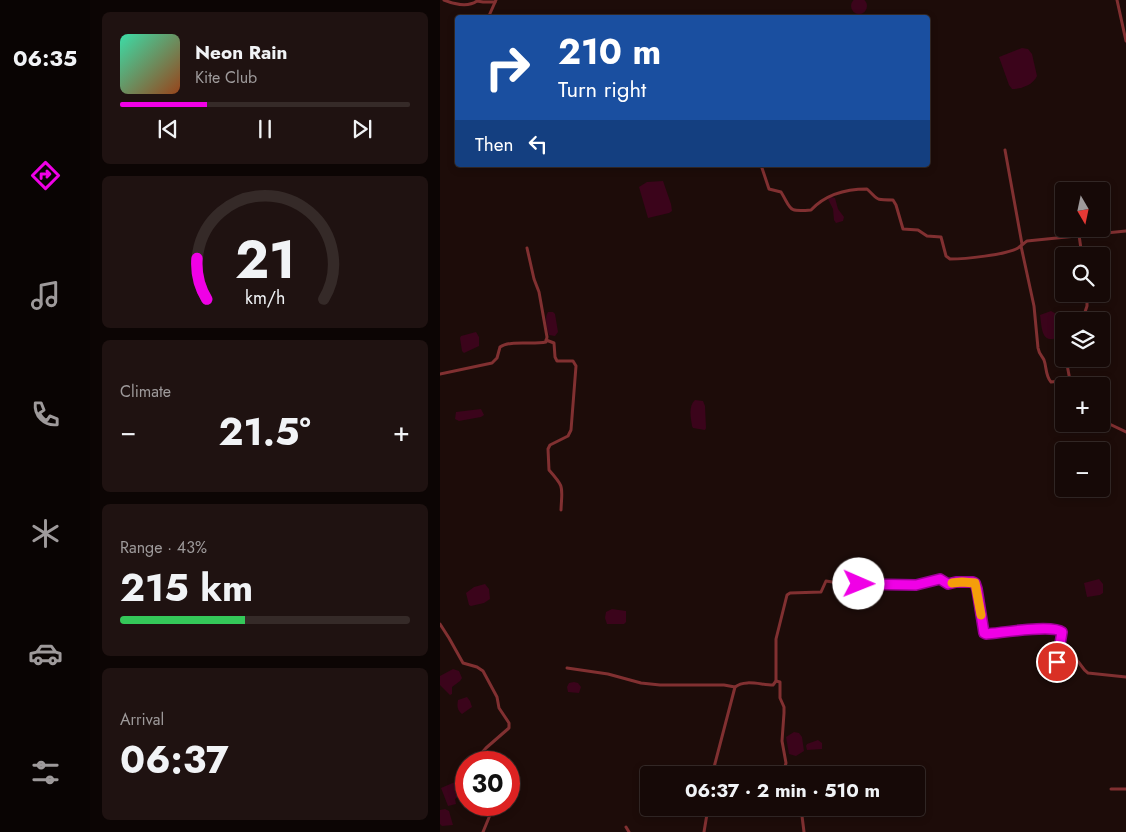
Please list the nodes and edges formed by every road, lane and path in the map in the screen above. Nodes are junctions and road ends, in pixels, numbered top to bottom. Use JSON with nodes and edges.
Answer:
{"nodes":[{"id":1,"x":444,"y":0,"type":"edge"},
{"id":2,"x":1117,"y":0,"type":"edge"},
{"id":3,"x":496,"y":1,"type":"edge"},
{"id":4,"x":489,"y":15,"type":"edge"},
{"id":5,"x":1126,"y":41,"type":"edge"},
{"id":6,"x":1005,"y":150,"type":"dead end"},
{"id":7,"x":761,"y":167,"type":"edge"},
{"id":8,"x":1126,"y":231,"type":"edge"},
{"id":9,"x":1110,"y":232,"type":"edge"},
{"id":10,"x":1055,"y":237,"type":"edge"},
{"id":11,"x":1022,"y":245,"type":"junction"},
{"id":12,"x":527,"y":248,"type":"dead end"},
{"id":13,"x":546,"y":340,"type":"junction"},
{"id":14,"x":440,"y":374,"type":"edge"},
{"id":15,"x":1055,"y":381,"type":"edge"},
{"id":16,"x":1110,"y":424,"type":"edge"},
{"id":17,"x":1126,"y":432,"type":"edge"},
{"id":18,"x":561,"y":510,"type":"dead end"},
{"id":19,"x":440,"y":624,"type":"edge"},
{"id":20,"x":567,"y":668,"type":"dead end"},
{"id":21,"x":1126,"y":677,"type":"edge"},
{"id":22,"x":776,"y":681,"type":"junction"},
{"id":23,"x":735,"y":687,"type":"junction"},
{"id":24,"x":485,"y":751,"type":"edge"},
{"id":25,"x":714,"y":766,"type":"edge"},
{"id":26,"x":785,"y":766,"type":"edge"},
{"id":27,"x":1111,"y":789,"type":"dead end"},
{"id":28,"x":1126,"y":789,"type":"edge"},
{"id":29,"x":490,"y":816,"type":"edge"},
{"id":30,"x":707,"y":816,"type":"edge"},
{"id":31,"x":802,"y":816,"type":"edge"},
{"id":32,"x":626,"y":827,"type":"dead end"},
{"id":33,"x":483,"y":832,"type":"edge"},
{"id":34,"x":628,"y":832,"type":"edge"},
{"id":35,"x":704,"y":832,"type":"edge"},
{"id":36,"x":804,"y":832,"type":"edge"}],
"edges":[{"from":1,"to":3,"type":"street"},
{"from":2,"to":5,"type":"street"},
{"from":3,"to":4,"type":"street"},
{"from":6,"to":11,"type":"street"},
{"from":7,"to":11,"type":"street"},
{"from":8,"to":9,"type":"street"},
{"from":10,"to":11,"type":"street"},
{"from":11,"to":15,"type":"street"},
{"from":12,"to":13,"type":"street"},
{"from":13,"to":14,"type":"street"},
{"from":13,"to":18,"type":"street"},
{"from":16,"to":17,"type":"street"},
{"from":19,"to":24,"type":"street"},
{"from":20,"to":23,"type":"street"},
{"from":21,"to":22,"type":"street"},
{"from":22,"to":23,"type":"street"},
{"from":22,"to":26,"type":"street"},
{"from":23,"to":25,"type":"street"},
{"from":27,"to":28,"type":"street"},
{"from":29,"to":33,"type":"street"},
{"from":30,"to":35,"type":"street"},
{"from":31,"to":36,"type":"street"},
{"from":32,"to":34,"type":"street"}]}
